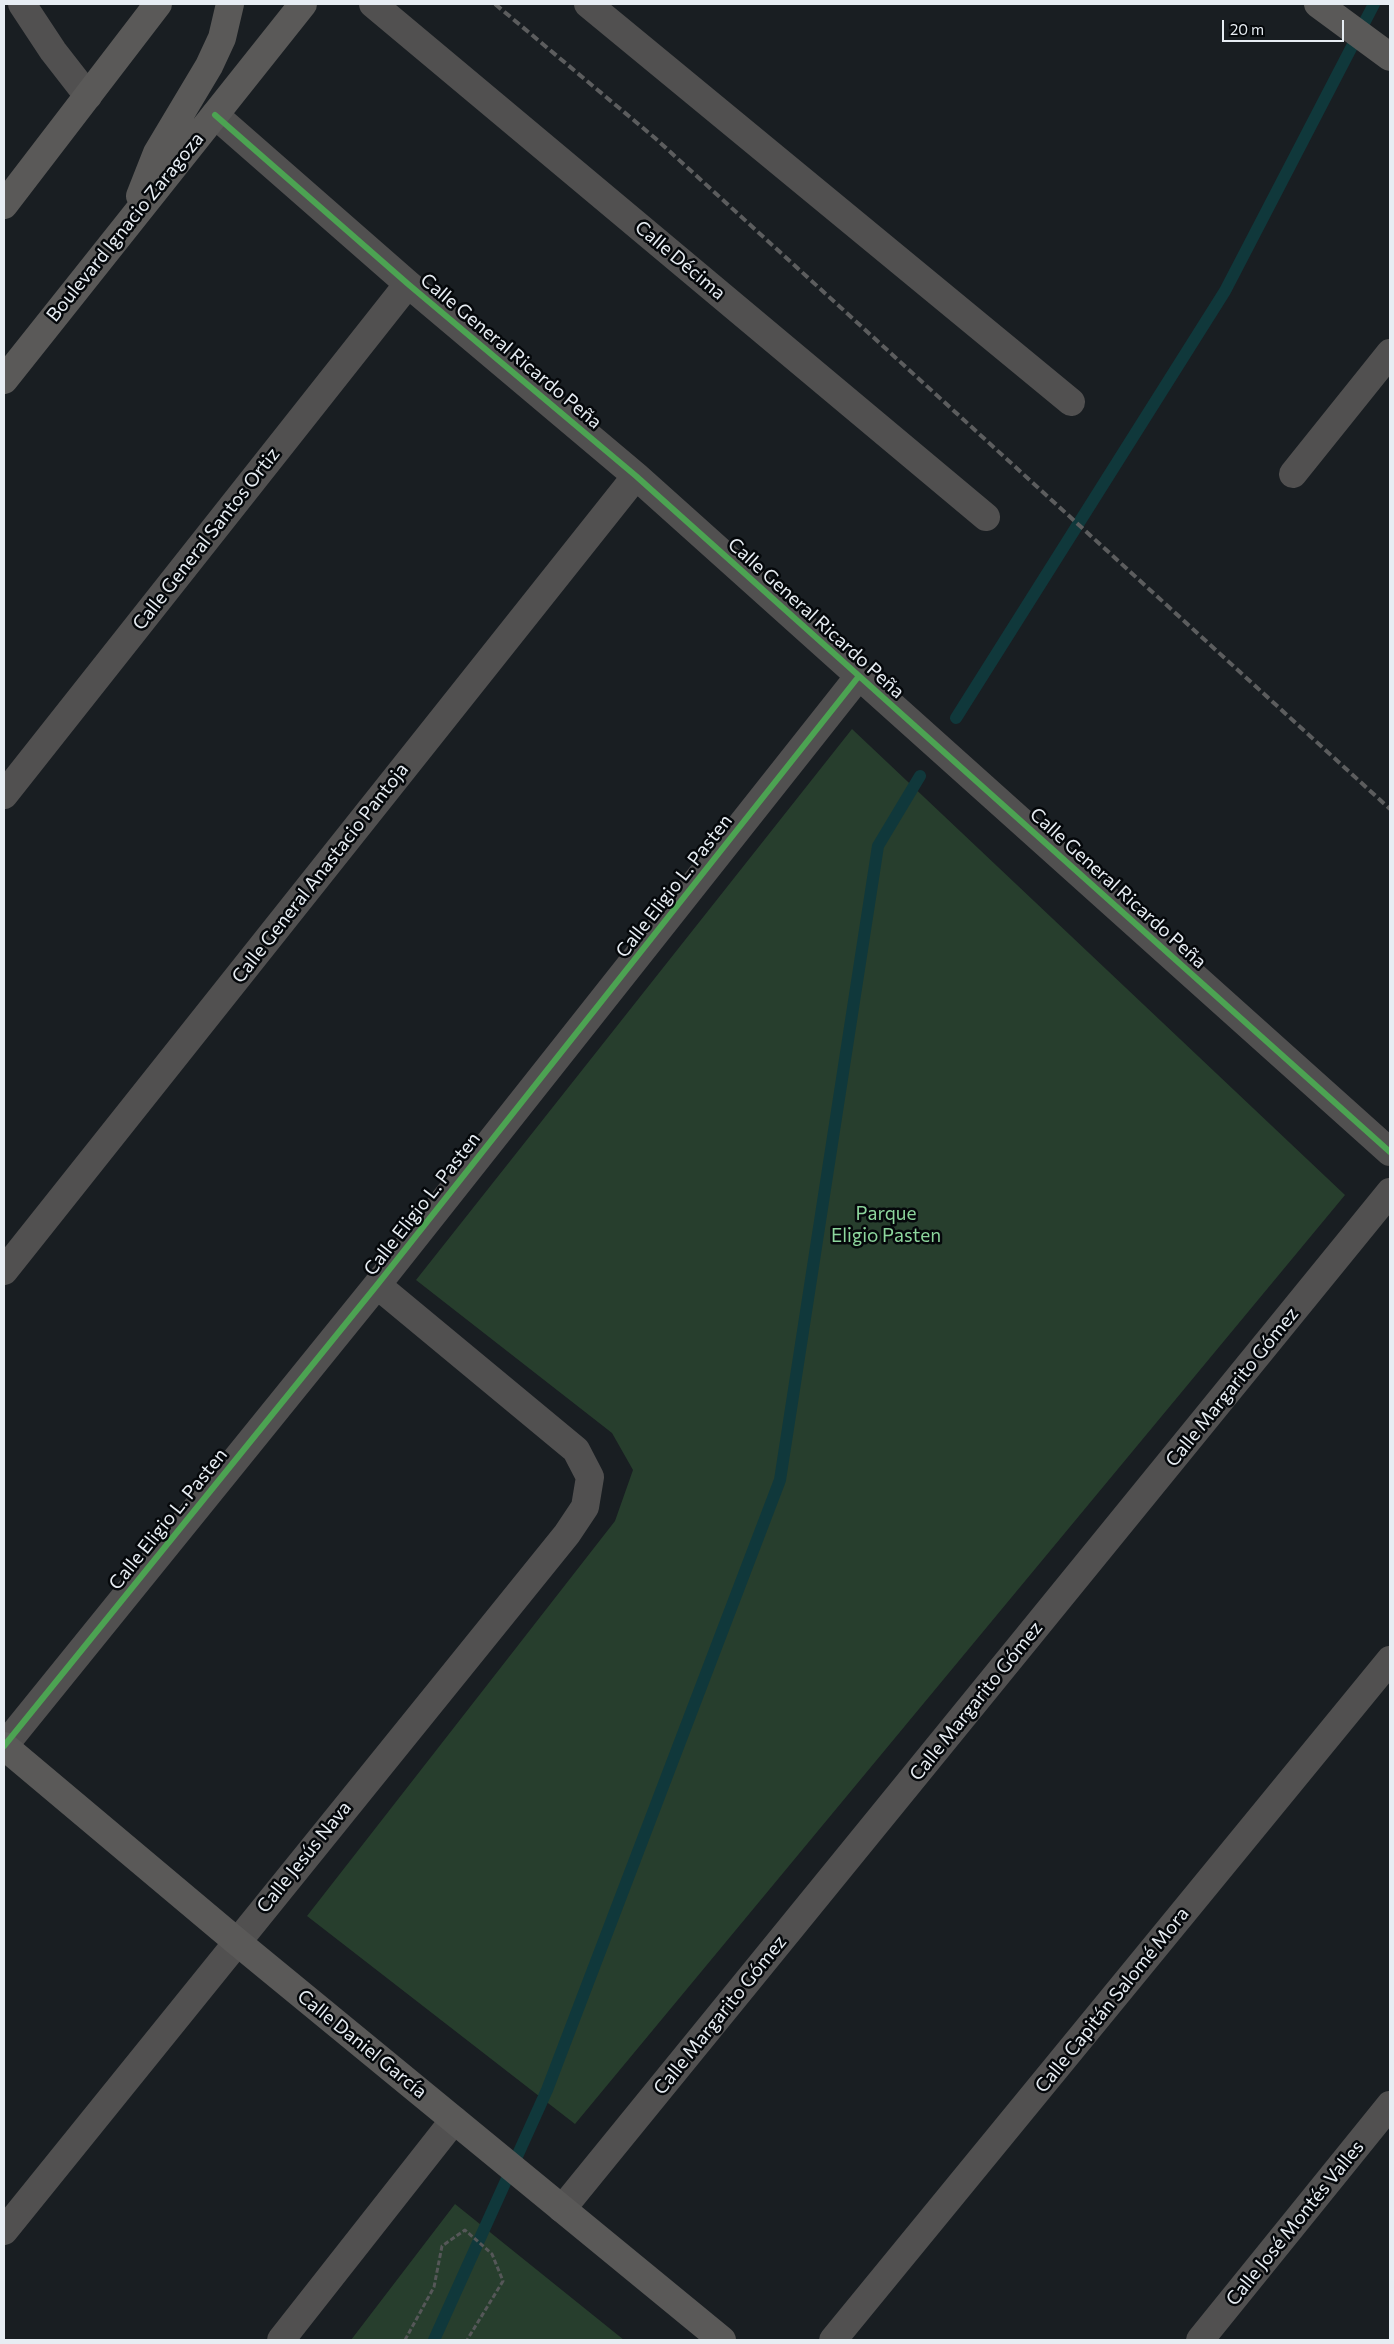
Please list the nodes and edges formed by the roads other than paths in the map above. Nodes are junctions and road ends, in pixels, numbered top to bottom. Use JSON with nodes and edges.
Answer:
{"nodes":[{"id":1,"x":22,"y":4,"type":"edge"},
{"id":2,"x":158,"y":4,"type":"edge"},
{"id":3,"x":230,"y":4,"type":"edge"},
{"id":4,"x":303,"y":4,"type":"edge"},
{"id":5,"x":373,"y":4,"type":"edge"},
{"id":6,"x":588,"y":4,"type":"edge"},
{"id":7,"x":1318,"y":4,"type":"edge"},
{"id":8,"x":1386,"y":54,"type":"edge"},
{"id":9,"x":88,"y":96,"type":"junction"},
{"id":10,"x":215,"y":115,"type":"junction"},
{"id":11,"x":4,"y":206,"type":"edge"},
{"id":12,"x":134,"y":216,"type":"junction"},
{"id":13,"x":408,"y":284,"type":"junction"},
{"id":14,"x":1390,"y":353,"type":"edge"},
{"id":15,"x":4,"y":380,"type":"edge"},
{"id":16,"x":1071,"y":402,"type":"dead end"},
{"id":17,"x":1293,"y":474,"type":"dead end"},
{"id":18,"x":636,"y":476,"type":"junction"},
{"id":19,"x":986,"y":517,"type":"dead end"},
{"id":20,"x":859,"y":676,"type":"junction"},
{"id":21,"x":4,"y":794,"type":"edge"},
{"id":22,"x":1390,"y":1152,"type":"edge"},
{"id":23,"x":1390,"y":1192,"type":"edge"},
{"id":24,"x":4,"y":1271,"type":"edge"},
{"id":25,"x":377,"y":1285,"type":"junction"},
{"id":26,"x":1390,"y":1660,"type":"edge"},
{"id":27,"x":4,"y":1746,"type":"edge"},
{"id":28,"x":236,"y":1941,"type":"junction"},
{"id":29,"x":1390,"y":2105,"type":"edge"},
{"id":30,"x":454,"y":2120,"type":"junction"},
{"id":31,"x":562,"y":2209,"type":"junction"},
{"id":32,"x":4,"y":2231,"type":"edge"},
{"id":33,"x":280,"y":2340,"type":"edge"},
{"id":34,"x":722,"y":2340,"type":"edge"},
{"id":35,"x":833,"y":2340,"type":"edge"},
{"id":36,"x":1200,"y":2340,"type":"edge"}],
"edges":[{"from":1,"to":9,"type":"street"},
{"from":2,"to":9,"type":"main road"},
{"from":3,"to":12,"type":"main road"},
{"from":4,"to":10,"type":"main road","name":"Boulevard Ignacio Zaragoza"},
{"from":5,"to":19,"type":"street","name":"Calle Décima"},
{"from":6,"to":16,"type":"street"},
{"from":7,"to":8,"type":"main road"},
{"from":9,"to":11,"type":"main road"},
{"from":10,"to":12,"type":"main road","name":"Boulevard Ignacio Zaragoza"},
{"from":10,"to":13,"type":"street","name":"Calle General Ricardo Peña"},
{"from":12,"to":15,"type":"main road","name":"Boulevard Ignacio Zaragoza"},
{"from":13,"to":18,"type":"street","name":"Calle General Ricardo Peña"},
{"from":13,"to":21,"type":"street","name":"Calle General Santos Ortiz"},
{"from":14,"to":17,"type":"street"},
{"from":18,"to":20,"type":"street","name":"Calle General Ricardo Peña"},
{"from":18,"to":24,"type":"street","name":"Calle General Anastacio Pantoja"},
{"from":20,"to":22,"type":"street","name":"Calle General Ricardo Peña"},
{"from":20,"to":25,"type":"street","name":"Calle Eligio L. Pasten"},
{"from":23,"to":31,"type":"street","name":"Calle Margarito Gómez"},
{"from":25,"to":27,"type":"street","name":"Calle Eligio L. Pasten"},
{"from":25,"to":28,"type":"street","name":"Calle Jesús Nava"},
{"from":26,"to":35,"type":"street","name":"Calle Capitán Salomé Mora"},
{"from":27,"to":28,"type":"main road","name":"Calle Daniel García"},
{"from":28,"to":30,"type":"main road","name":"Calle Daniel García"},
{"from":28,"to":32,"type":"street","name":"Calle Jesús Nava"},
{"from":29,"to":36,"type":"street","name":"Calle José Montés Valles"},
{"from":30,"to":31,"type":"main road","name":"Calle Daniel García"},
{"from":30,"to":33,"type":"street"},
{"from":31,"to":34,"type":"main road","name":"Calle Daniel García"}]}
